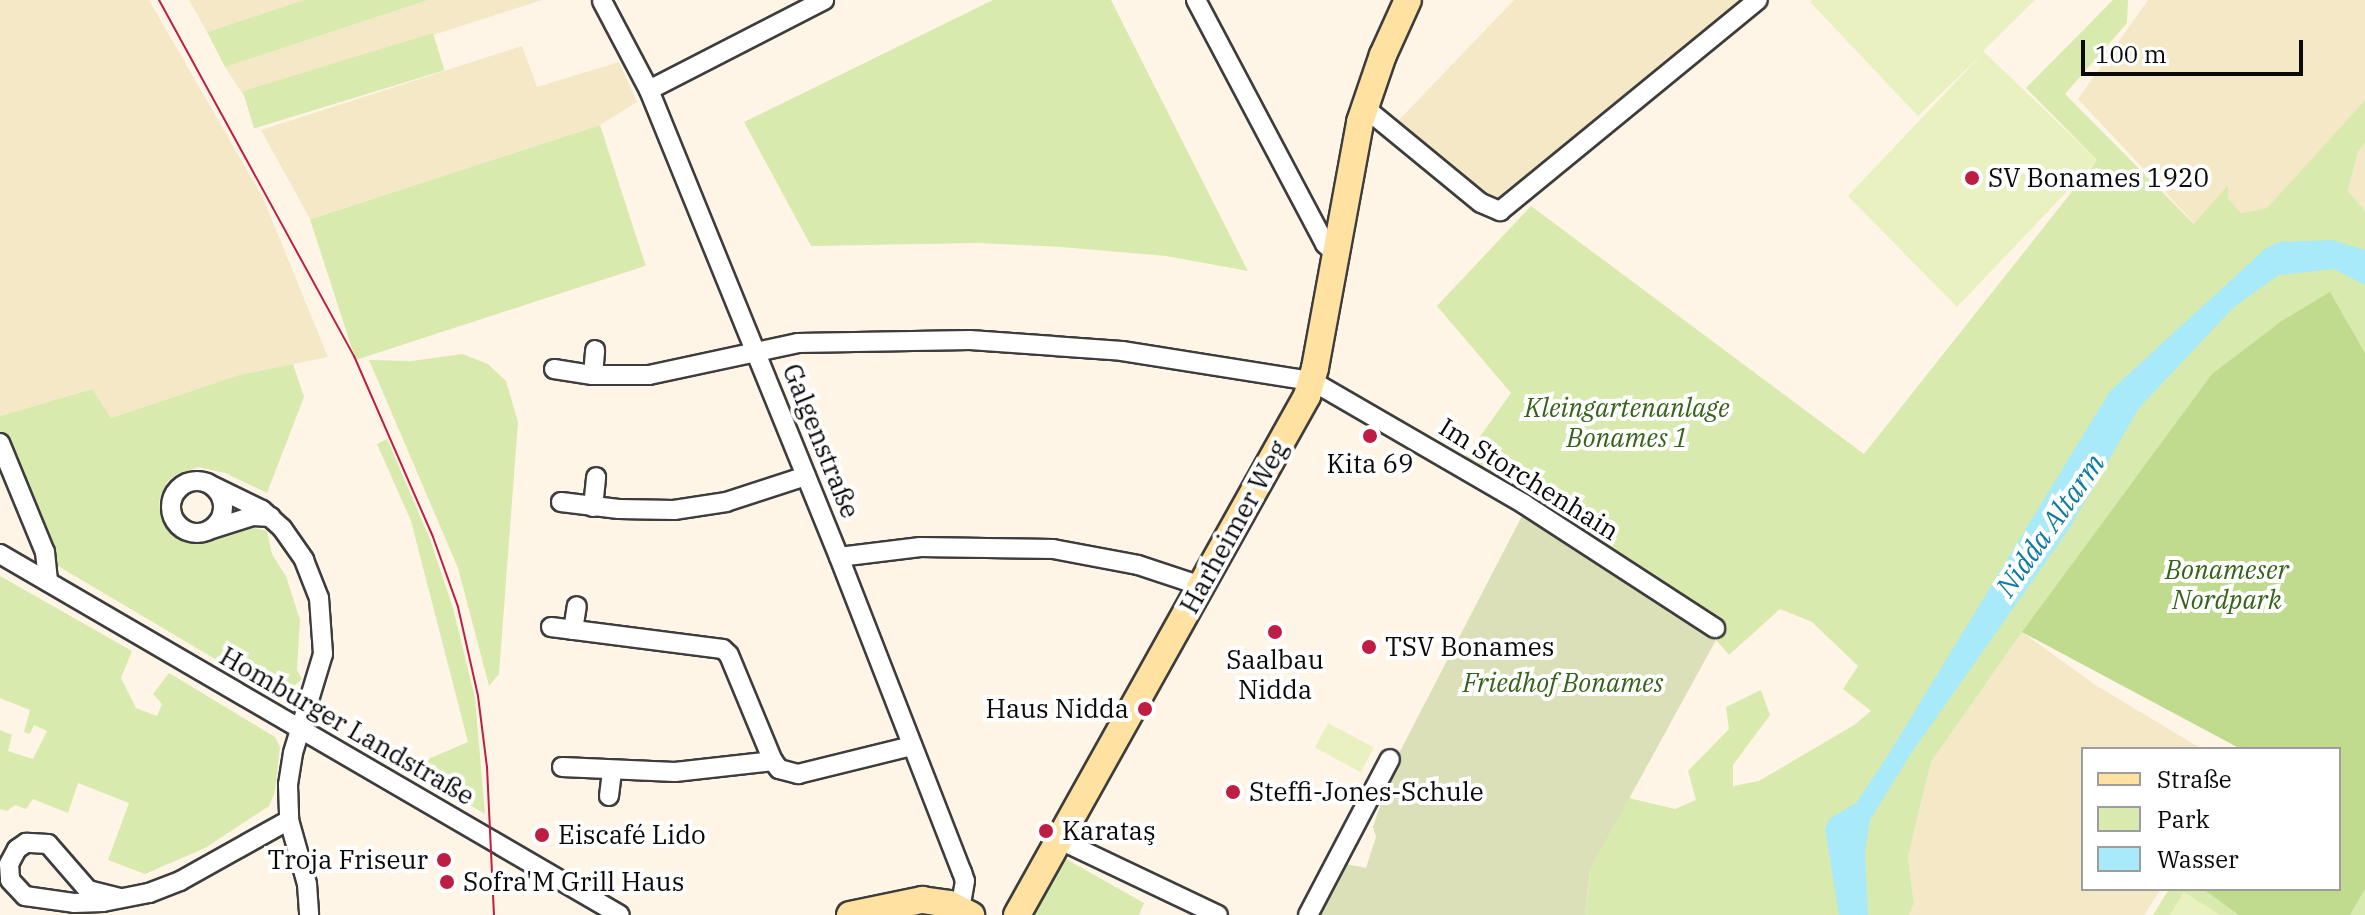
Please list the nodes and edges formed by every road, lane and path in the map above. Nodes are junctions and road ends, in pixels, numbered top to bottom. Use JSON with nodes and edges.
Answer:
{"nodes":[{"id":1,"x":824,"y":0,"type":"edge"},
{"id":2,"x":1196,"y":0,"type":"edge"},
{"id":3,"x":1408,"y":0,"type":"edge"},
{"id":4,"x":1758,"y":0,"type":"edge"},
{"id":5,"x":602,"y":1,"type":"edge"},
{"id":6,"x":649,"y":90,"type":"junction"},
{"id":7,"x":1364,"y":107,"type":"junction"},
{"id":8,"x":1335,"y":253,"type":"junction"},
{"id":9,"x":595,"y":350,"type":"dead end"},
{"id":10,"x":757,"y":352,"type":"junction"},
{"id":11,"x":554,"y":369,"type":"dead end"},
{"id":12,"x":593,"y":375,"type":"junction"},
{"id":13,"x":1312,"y":381,"type":"junction"},
{"id":14,"x":0,"y":443,"type":"edge"},
{"id":15,"x":806,"y":476,"type":"junction"},
{"id":16,"x":596,"y":477,"type":"dead end"},
{"id":17,"x":215,"y":487,"type":"junction"},
{"id":18,"x":561,"y":502,"type":"dead end"},
{"id":19,"x":593,"y":507,"type":"junction"},
{"id":20,"x":271,"y":517,"type":"junction"},
{"id":21,"x":211,"y":529,"type":"junction"},
{"id":22,"x":0,"y":554,"type":"edge"},
{"id":23,"x":839,"y":557,"type":"junction"},
{"id":24,"x":48,"y":582,"type":"junction"},
{"id":25,"x":1201,"y":586,"type":"junction"},
{"id":26,"x":577,"y":606,"type":"dead end"},
{"id":27,"x":551,"y":627,"type":"dead end"},
{"id":28,"x":1715,"y":628,"type":"dead end"},
{"id":29,"x":573,"y":630,"type":"junction"},
{"id":30,"x":301,"y":729,"type":"junction"},
{"id":31,"x":912,"y":746,"type":"junction"},
{"id":32,"x":1390,"y":759,"type":"dead end"},
{"id":33,"x":773,"y":761,"type":"junction"},
{"id":34,"x":562,"y":767,"type":"dead end"},
{"id":35,"x":612,"y":772,"type":"junction"},
{"id":36,"x":609,"y":796,"type":"dead end"},
{"id":37,"x":289,"y":820,"type":"junction"},
{"id":38,"x":1058,"y":839,"type":"junction"},
{"id":39,"x":67,"y":863,"type":"junction"},
{"id":40,"x":120,"y":898,"type":"junction"},
{"id":41,"x":45,"y":900,"type":"junction"},
{"id":42,"x":965,"y":912,"type":"edge"},
{"id":43,"x":309,"y":915,"type":"edge"},
{"id":44,"x":620,"y":915,"type":"edge"},
{"id":45,"x":850,"y":915,"type":"edge"},
{"id":46,"x":1017,"y":915,"type":"edge"},
{"id":47,"x":1218,"y":915,"type":"edge"},
{"id":48,"x":1308,"y":915,"type":"edge"}],
"edges":[{"from":1,"to":6,"type":"street"},
{"from":2,"to":8,"type":"street"},
{"from":3,"to":7,"type":"street","name":"Harheimer Weg"},
{"from":4,"to":7,"type":"street"},
{"from":5,"to":6,"type":"street","name":"Galgenstraße"},
{"from":6,"to":10,"type":"street","name":"Galgenstraße"},
{"from":7,"to":8,"type":"street","name":"Harheimer Weg"},
{"from":8,"to":13,"type":"street","name":"Harheimer Weg"},
{"from":9,"to":12,"type":"street"},
{"from":10,"to":12,"type":"street"},
{"from":10,"to":13,"type":"street"},
{"from":10,"to":15,"type":"street","name":"Galgenstraße"},
{"from":11,"to":12,"type":"street"},
{"from":13,"to":25,"type":"street","name":"Harheimer Weg"},
{"from":13,"to":28,"type":"street","name":"Im Storchenhain"},
{"from":14,"to":24,"type":"street"},
{"from":15,"to":19,"type":"street"},
{"from":15,"to":23,"type":"street","name":"Galgenstraße"},
{"from":16,"to":19,"type":"street"},
{"from":17,"to":20,"type":"street"},
{"from":17,"to":21,"type":"street"},
{"from":17,"to":21,"type":"street"},
{"from":18,"to":19,"type":"street"},
{"from":20,"to":21,"type":"street"},
{"from":20,"to":30,"type":"street"},
{"from":22,"to":24,"type":"street","name":"Homburger Landstraße"},
{"from":23,"to":25,"type":"street"},
{"from":23,"to":31,"type":"street","name":"Galgenstraße"},
{"from":24,"to":30,"type":"street","name":"Homburger Landstraße"},
{"from":25,"to":38,"type":"street","name":"Harheimer Weg"},
{"from":26,"to":29,"type":"street"},
{"from":27,"to":29,"type":"street"},
{"from":29,"to":33,"type":"street"},
{"from":30,"to":37,"type":"street"},
{"from":30,"to":44,"type":"street","name":"Homburger Landstraße"},
{"from":31,"to":33,"type":"street"},
{"from":31,"to":42,"type":"street","name":"Galgenstraße"},
{"from":32,"to":48,"type":"street"},
{"from":33,"to":35,"type":"street"},
{"from":34,"to":35,"type":"street"},
{"from":35,"to":36,"type":"street"},
{"from":37,"to":40,"type":"street"},
{"from":37,"to":43,"type":"street"},
{"from":38,"to":46,"type":"street","name":"Harheimer Weg"},
{"from":38,"to":47,"type":"street"},
{"from":39,"to":40,"type":"street"},
{"from":39,"to":41,"type":"street"},
{"from":39,"to":41,"type":"street"},
{"from":40,"to":41,"type":"street"},
{"from":42,"to":45,"type":"street"}]}
